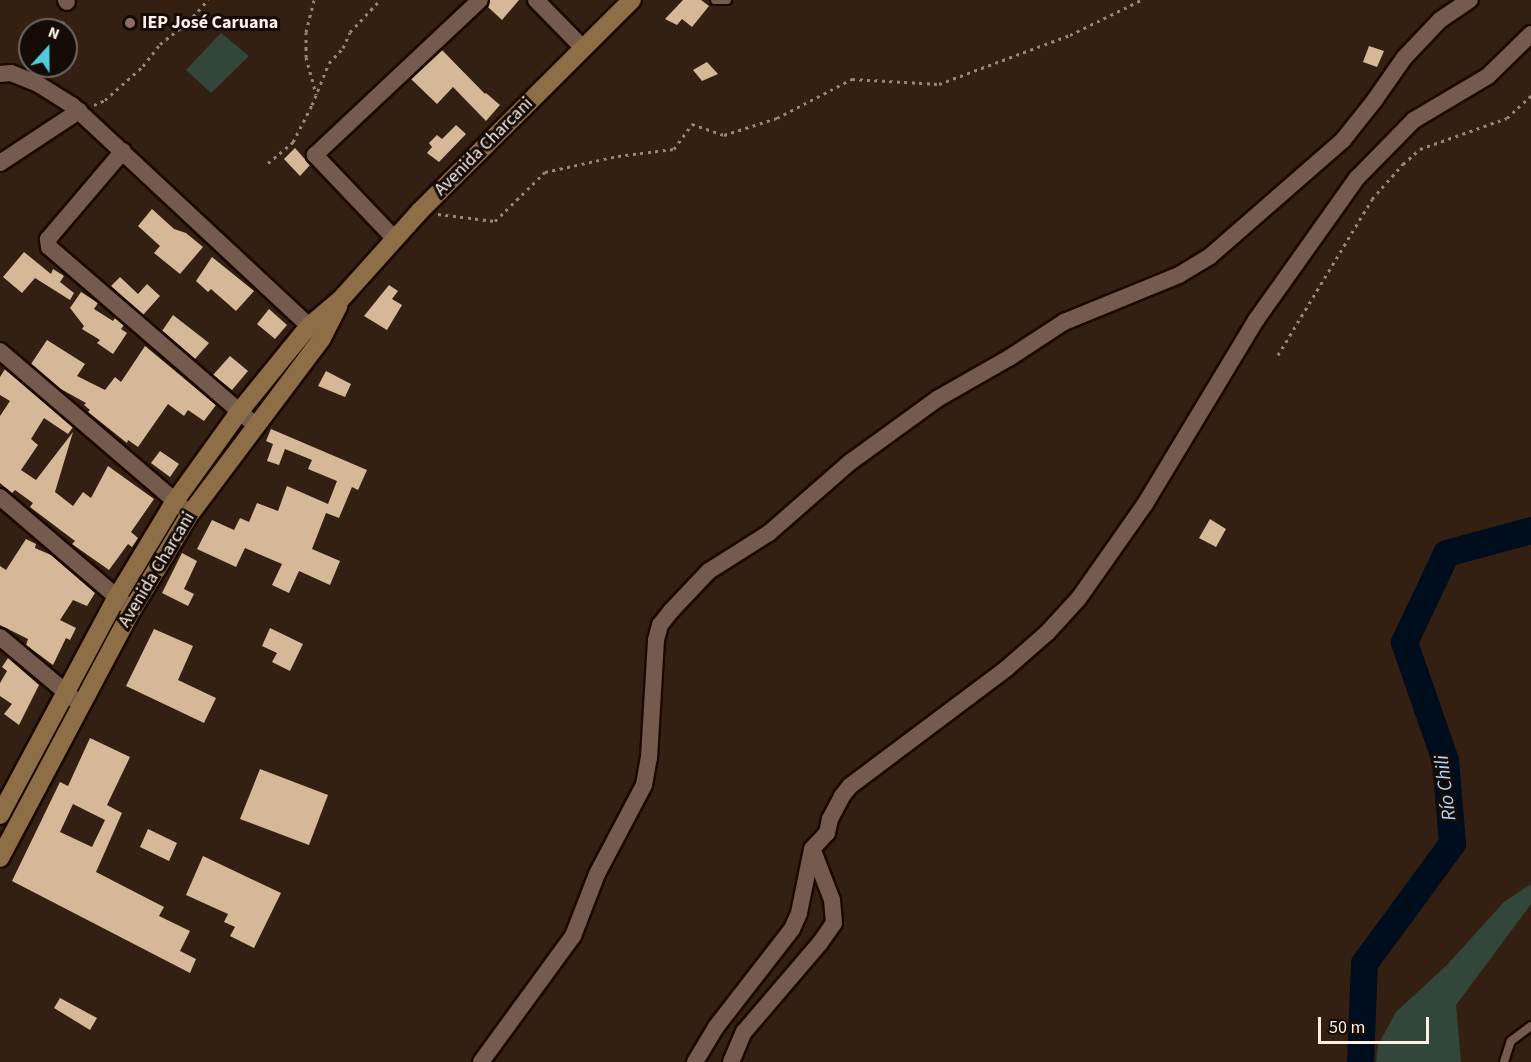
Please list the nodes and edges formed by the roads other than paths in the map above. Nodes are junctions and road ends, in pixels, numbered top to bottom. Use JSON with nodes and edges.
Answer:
{"nodes":[{"id":1,"x":480,"y":0,"type":"edge"},
{"id":2,"x":536,"y":0,"type":"edge"},
{"id":3,"x":632,"y":0,"type":"edge"},
{"id":4,"x":715,"y":0,"type":"edge"},
{"id":5,"x":727,"y":0,"type":"edge"},
{"id":6,"x":1470,"y":0,"type":"edge"},
{"id":7,"x":1531,"y":34,"type":"edge"},
{"id":8,"x":583,"y":48,"type":"junction"},
{"id":9,"x":0,"y":74,"type":"edge"},
{"id":10,"x":78,"y":111,"type":"junction"},
{"id":11,"x":123,"y":151,"type":"junction"},
{"id":12,"x":0,"y":163,"type":"edge"},
{"id":13,"x":394,"y":238,"type":"junction"},
{"id":14,"x":315,"y":332,"type":"junction"},
{"id":15,"x":0,"y":351,"type":"edge"},
{"id":16,"x":239,"y":412,"type":"junction"},
{"id":17,"x":255,"y":425,"type":"junction"},
{"id":18,"x":0,"y":497,"type":"edge"},
{"id":19,"x":175,"y":501,"type":"junction"},
{"id":20,"x":190,"y":514,"type":"junction"},
{"id":21,"x":117,"y":597,"type":"junction"},
{"id":22,"x":132,"y":610,"type":"junction"},
{"id":23,"x":0,"y":638,"type":"edge"},
{"id":24,"x":66,"y":693,"type":"junction"},
{"id":25,"x":81,"y":705,"type":"junction"},
{"id":26,"x":4,"y":794,"type":"edge"},
{"id":27,"x":26,"y":809,"type":"junction"},
{"id":28,"x":0,"y":815,"type":"edge"},
{"id":29,"x":812,"y":849,"type":"junction"},
{"id":30,"x":0,"y":858,"type":"edge"},
{"id":31,"x":1531,"y":1026,"type":"edge"},
{"id":32,"x":482,"y":1062,"type":"edge"},
{"id":33,"x":695,"y":1062,"type":"edge"},
{"id":34,"x":731,"y":1062,"type":"edge"},
{"id":35,"x":1503,"y":1062,"type":"edge"}],
"edges":[{"from":1,"to":13,"type":"street"},
{"from":2,"to":8,"type":"street"},
{"from":3,"to":8,"type":"main road","name":"Avenida Charcani"},
{"from":4,"to":5,"type":"lane"},
{"from":6,"to":32,"type":"street"},
{"from":7,"to":29,"type":"street"},
{"from":8,"to":13,"type":"main road","name":"Avenida Charcani"},
{"from":9,"to":10,"type":"street"},
{"from":10,"to":11,"type":"street"},
{"from":10,"to":12,"type":"street"},
{"from":11,"to":14,"type":"street"},
{"from":11,"to":16,"type":"street"},
{"from":13,"to":14,"type":"main road","name":"Avenida Charcani"},
{"from":14,"to":16,"type":"main road","name":"Avenida Charcani"},
{"from":14,"to":17,"type":"main road","name":"Avenida Charcani"},
{"from":15,"to":19,"type":"street"},
{"from":16,"to":17,"type":"street"},
{"from":16,"to":19,"type":"main road","name":"Avenida Charcani"},
{"from":17,"to":20,"type":"main road","name":"Avenida Charcani"},
{"from":18,"to":21,"type":"street"},
{"from":19,"to":20,"type":"street"},
{"from":19,"to":21,"type":"main road","name":"Avenida Charcani"},
{"from":20,"to":22,"type":"main road","name":"Avenida Charcani"},
{"from":21,"to":22,"type":"street"},
{"from":21,"to":24,"type":"main road","name":"Avenida Charcani"},
{"from":22,"to":25,"type":"main road","name":"Avenida Charcani"},
{"from":23,"to":24,"type":"street"},
{"from":24,"to":25,"type":"street"},
{"from":24,"to":26,"type":"main road","name":"Avenida Charcani"},
{"from":25,"to":27,"type":"main road","name":"Avenida Charcani"},
{"from":26,"to":27,"type":"street"},
{"from":26,"to":28,"type":"main road","name":"Avenida Charcani"},
{"from":27,"to":30,"type":"main road","name":"Avenida Charcani"},
{"from":29,"to":33,"type":"street"},
{"from":29,"to":34,"type":"street"},
{"from":31,"to":35,"type":"lane"}]}
